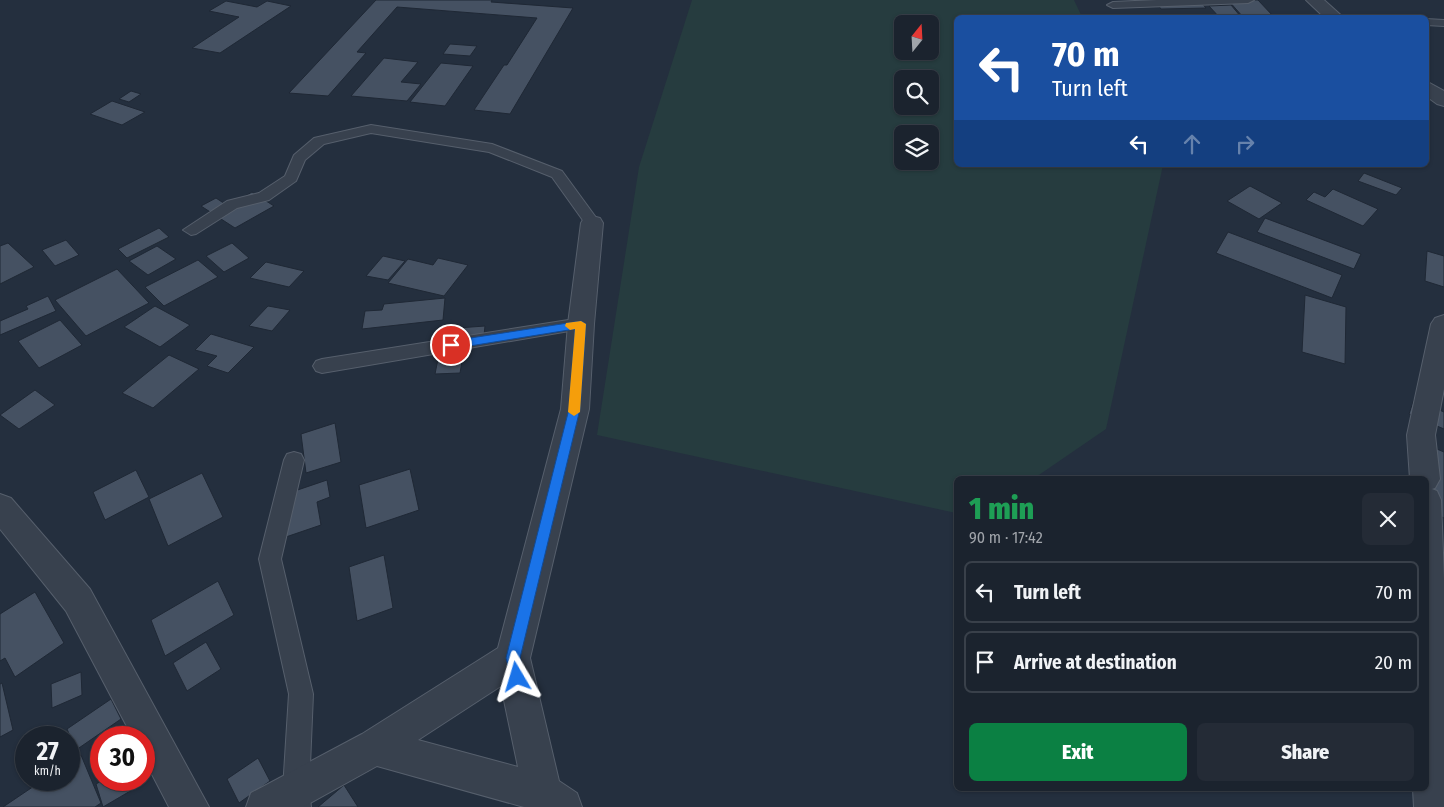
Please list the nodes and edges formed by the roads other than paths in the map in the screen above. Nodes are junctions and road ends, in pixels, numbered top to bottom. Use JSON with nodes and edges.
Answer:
{"nodes":[{"id":1,"x":1248,"y":0,"type":"edge"},
{"id":2,"x":1314,"y":0,"type":"edge"},
{"id":3,"x":1113,"y":5,"type":"dead end"},
{"id":4,"x":1332,"y":15,"type":"edge"},
{"id":5,"x":1429,"y":22,"type":"edge"},
{"id":6,"x":1444,"y":23,"type":"edge"},
{"id":7,"x":1429,"y":88,"type":"edge"},
{"id":8,"x":1444,"y":100,"type":"edge"},
{"id":9,"x":592,"y":224,"type":"joint"},
{"id":10,"x":191,"y":230,"type":"dead end"},
{"id":11,"x":581,"y":324,"type":"junction"},
{"id":12,"x":1444,"y":324,"type":"edge"},
{"id":13,"x":322,"y":366,"type":"dead end"},
{"id":14,"x":294,"y":460,"type":"dead end"},
{"id":15,"x":1425,"y":476,"type":"edge"},
{"id":16,"x":0,"y":506,"type":"edge"},
{"id":17,"x":1429,"y":615,"type":"edge"},
{"id":18,"x":513,"y":658,"type":"junction"},
{"id":19,"x":375,"y":747,"type":"junction"},
{"id":20,"x":553,"y":800,"type":"edge"},
{"id":21,"x":286,"y":801,"type":"edge"},
{"id":22,"x":190,"y":807,"type":"edge"},
{"id":23,"x":1434,"y":807,"type":"edge"}],
"edges":[{"from":1,"to":3,"type":"lane"},
{"from":2,"to":4,"type":"street"},
{"from":5,"to":6,"type":"lane"},
{"from":7,"to":8,"type":"street"},
{"from":9,"to":10,"type":"lane"},
{"from":9,"to":11,"type":"street"},
{"from":11,"to":13,"type":"lane"},
{"from":11,"to":18,"type":"street"},
{"from":12,"to":15,"type":"street"},
{"from":14,"to":21,"type":"lane"},
{"from":16,"to":22,"type":"street"},
{"from":17,"to":23,"type":"street"},
{"from":18,"to":19,"type":"street"},
{"from":18,"to":20,"type":"street"},
{"from":19,"to":20,"type":"street"},
{"from":19,"to":21,"type":"street"}]}
